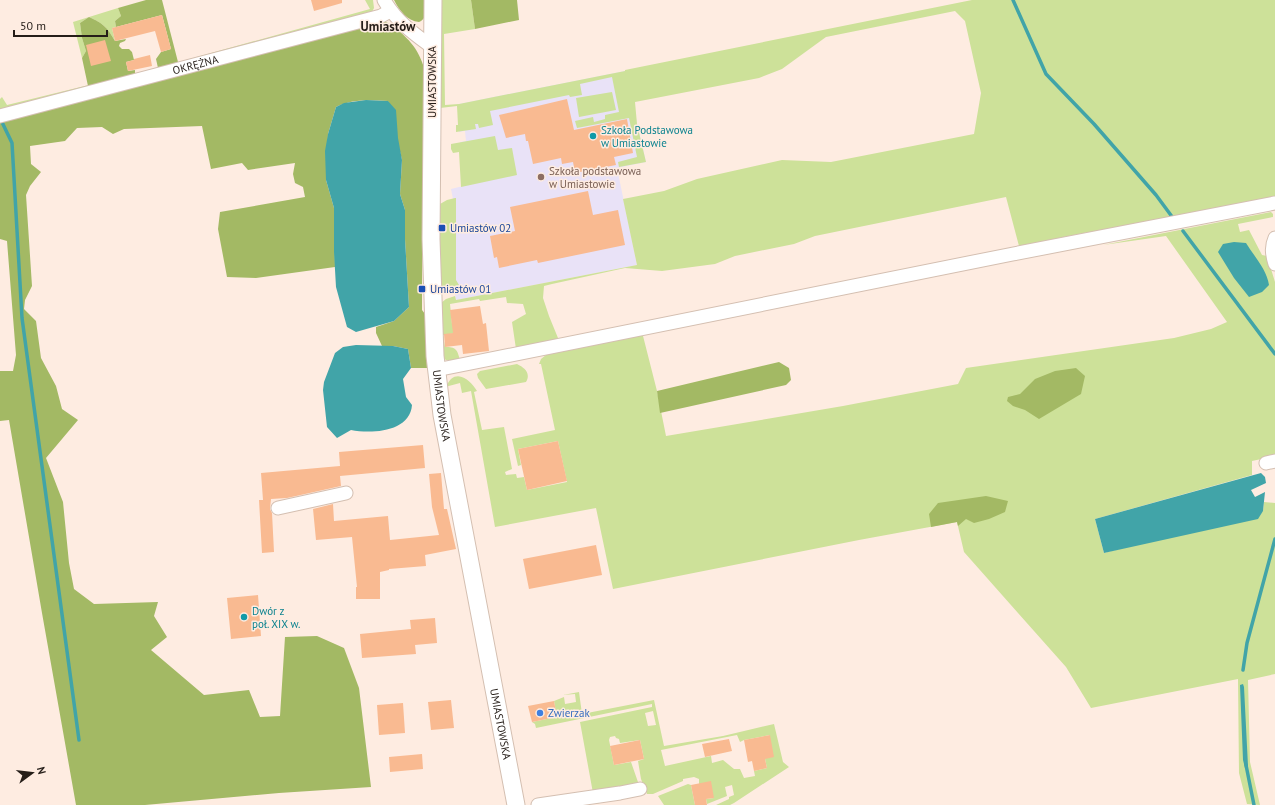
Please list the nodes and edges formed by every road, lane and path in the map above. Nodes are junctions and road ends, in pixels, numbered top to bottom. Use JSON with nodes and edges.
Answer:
{"nodes":[{"id":1,"x":433,"y":0,"type":"edge"},
{"id":2,"x":387,"y":5,"type":"edge"},
{"id":3,"x":432,"y":47,"type":"junction"},
{"id":4,"x":0,"y":116,"type":"edge"},
{"id":5,"x":1275,"y":203,"type":"edge"},
{"id":6,"x":1275,"y":238,"type":"edge"},
{"id":7,"x":1275,"y":264,"type":"edge"},
{"id":8,"x":436,"y":370,"type":"junction"},
{"id":9,"x":346,"y":494,"type":"dead end"},
{"id":10,"x":278,"y":508,"type":"dead end"},
{"id":11,"x":640,"y":788,"type":"dead end"},
{"id":12,"x":516,"y":805,"type":"edge"},
{"id":13,"x":538,"y":805,"type":"edge"}],
"edges":[{"from":1,"to":3,"type":"main road","name":"UMIASTOWSKA"},
{"from":2,"to":3,"type":"street"},
{"from":2,"to":4,"type":"street","name":"OKRĘŻNA"},
{"from":3,"to":8,"type":"main road","name":"UMIASTOWSKA"},
{"from":5,"to":8,"type":"street"},
{"from":6,"to":7,"type":"street"},
{"from":8,"to":12,"type":"main road","name":"UMIASTOWSKA"},
{"from":9,"to":10,"type":"street"},
{"from":11,"to":13,"type":"street"}]}
